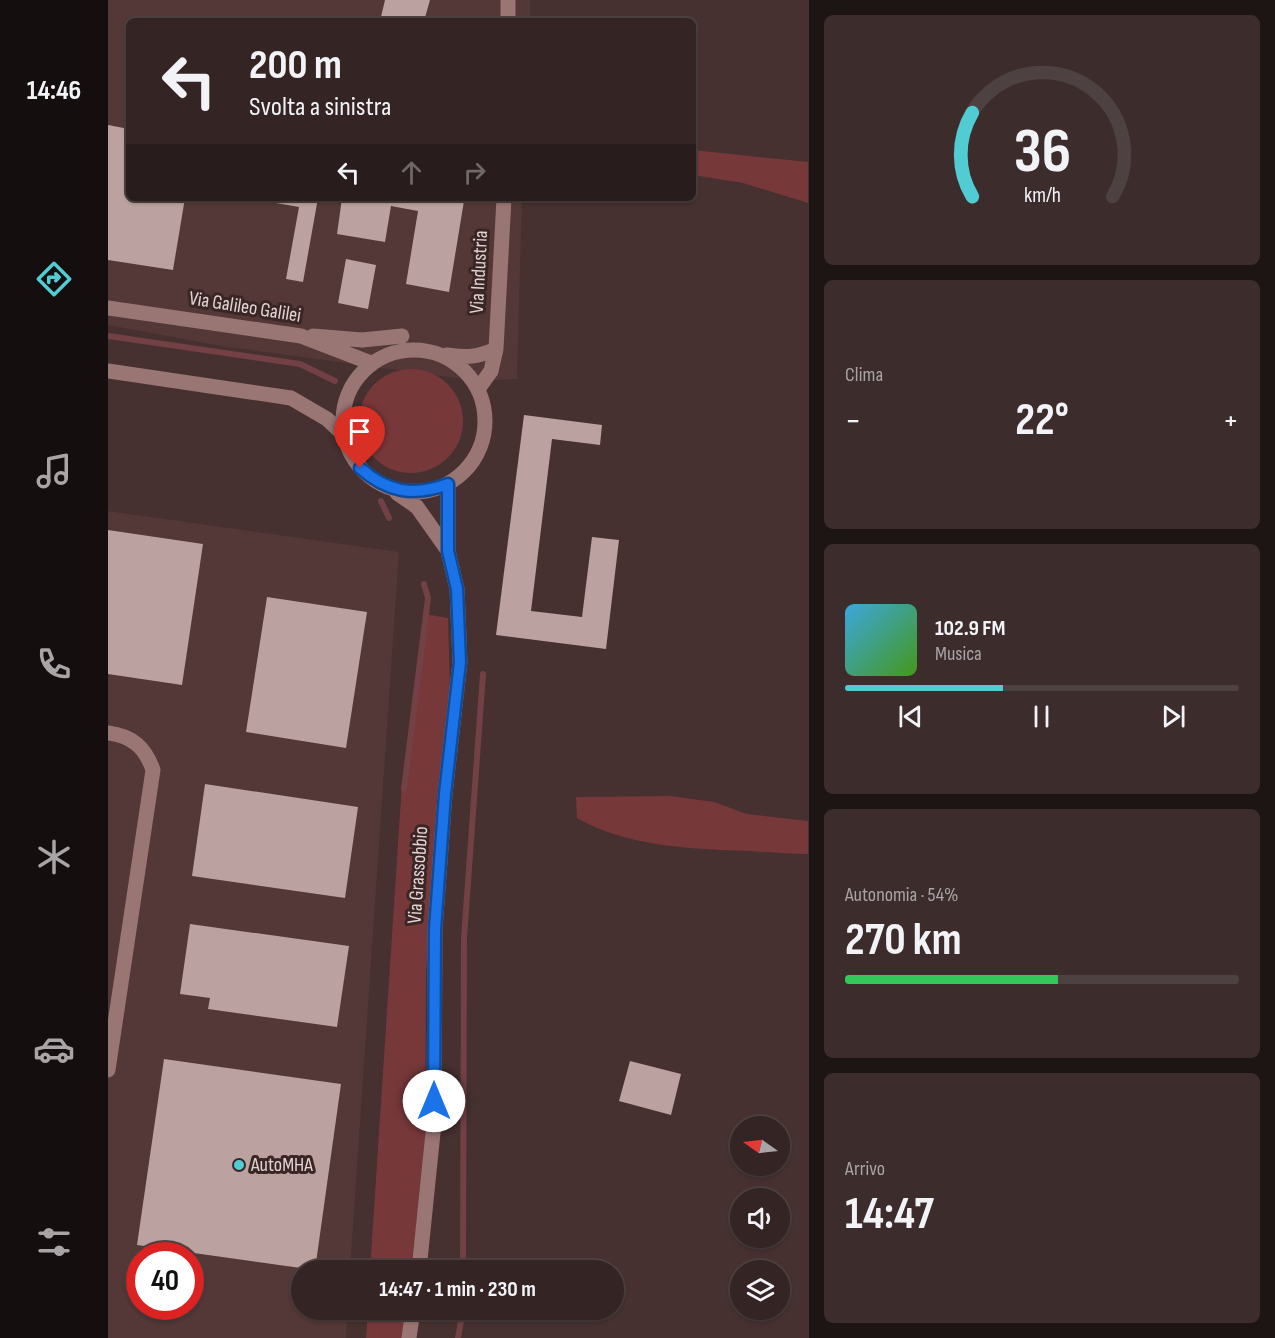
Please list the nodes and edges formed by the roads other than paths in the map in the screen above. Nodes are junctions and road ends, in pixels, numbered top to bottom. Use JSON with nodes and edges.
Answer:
{"nodes":[{"id":1,"x":508,"y":0,"type":"edge"},
{"id":2,"x":508,"y":18,"type":"edge"},
{"id":3,"x":504,"y":201,"type":"edge"},
{"id":4,"x":108,"y":308,"type":"edge"},
{"id":5,"x":301,"y":336,"type":"junction"},
{"id":6,"x":402,"y":337,"type":"junction"},
{"id":7,"x":496,"y":349,"type":"junction"},
{"id":8,"x":439,"y":354,"type":"junction"},
{"id":9,"x":371,"y":363,"type":"junction"},
{"id":10,"x":108,"y":371,"type":"edge"},
{"id":11,"x":478,"y":389,"type":"junction"},
{"id":12,"x":343,"y":434,"type":"junction"},
{"id":13,"x":448,"y":484,"type":"junction"},
{"id":14,"x":392,"y":489,"type":"junction"},
{"id":15,"x":448,"y":551,"type":"junction"},
{"id":16,"x":108,"y":733,"type":"edge"},
{"id":17,"x":108,"y":1070,"type":"edge"},
{"id":18,"x":420,"y":1260,"type":"edge"},
{"id":19,"x":412,"y":1320,"type":"edge"},
{"id":20,"x":409,"y":1338,"type":"edge"}],
"edges":[{"from":1,"to":2,"type":"street"},
{"from":3,"to":7,"type":"street","name":"Via Industria"},
{"from":4,"to":5,"type":"street","name":"Via Galileo Galilei"},
{"from":5,"to":6,"type":"street"},
{"from":5,"to":9,"type":"street","name":"Via Galileo Galilei"},
{"from":6,"to":8,"type":"street"},
{"from":6,"to":9,"type":"street"},
{"from":7,"to":8,"type":"street"},
{"from":7,"to":11,"type":"street","name":"Via Industria"},
{"from":8,"to":11,"type":"street"},
{"from":9,"to":12,"type":"street"},
{"from":10,"to":12,"type":"street"},
{"from":11,"to":13,"type":"street"},
{"from":12,"to":14,"type":"street"},
{"from":13,"to":14,"type":"street"},
{"from":13,"to":15,"type":"street","name":"Via Grassobbio"},
{"from":14,"to":15,"type":"street"},
{"from":15,"to":18,"type":"street","name":"Via Grassobbio"},
{"from":16,"to":17,"type":"street"},
{"from":19,"to":20,"type":"street"}]}
